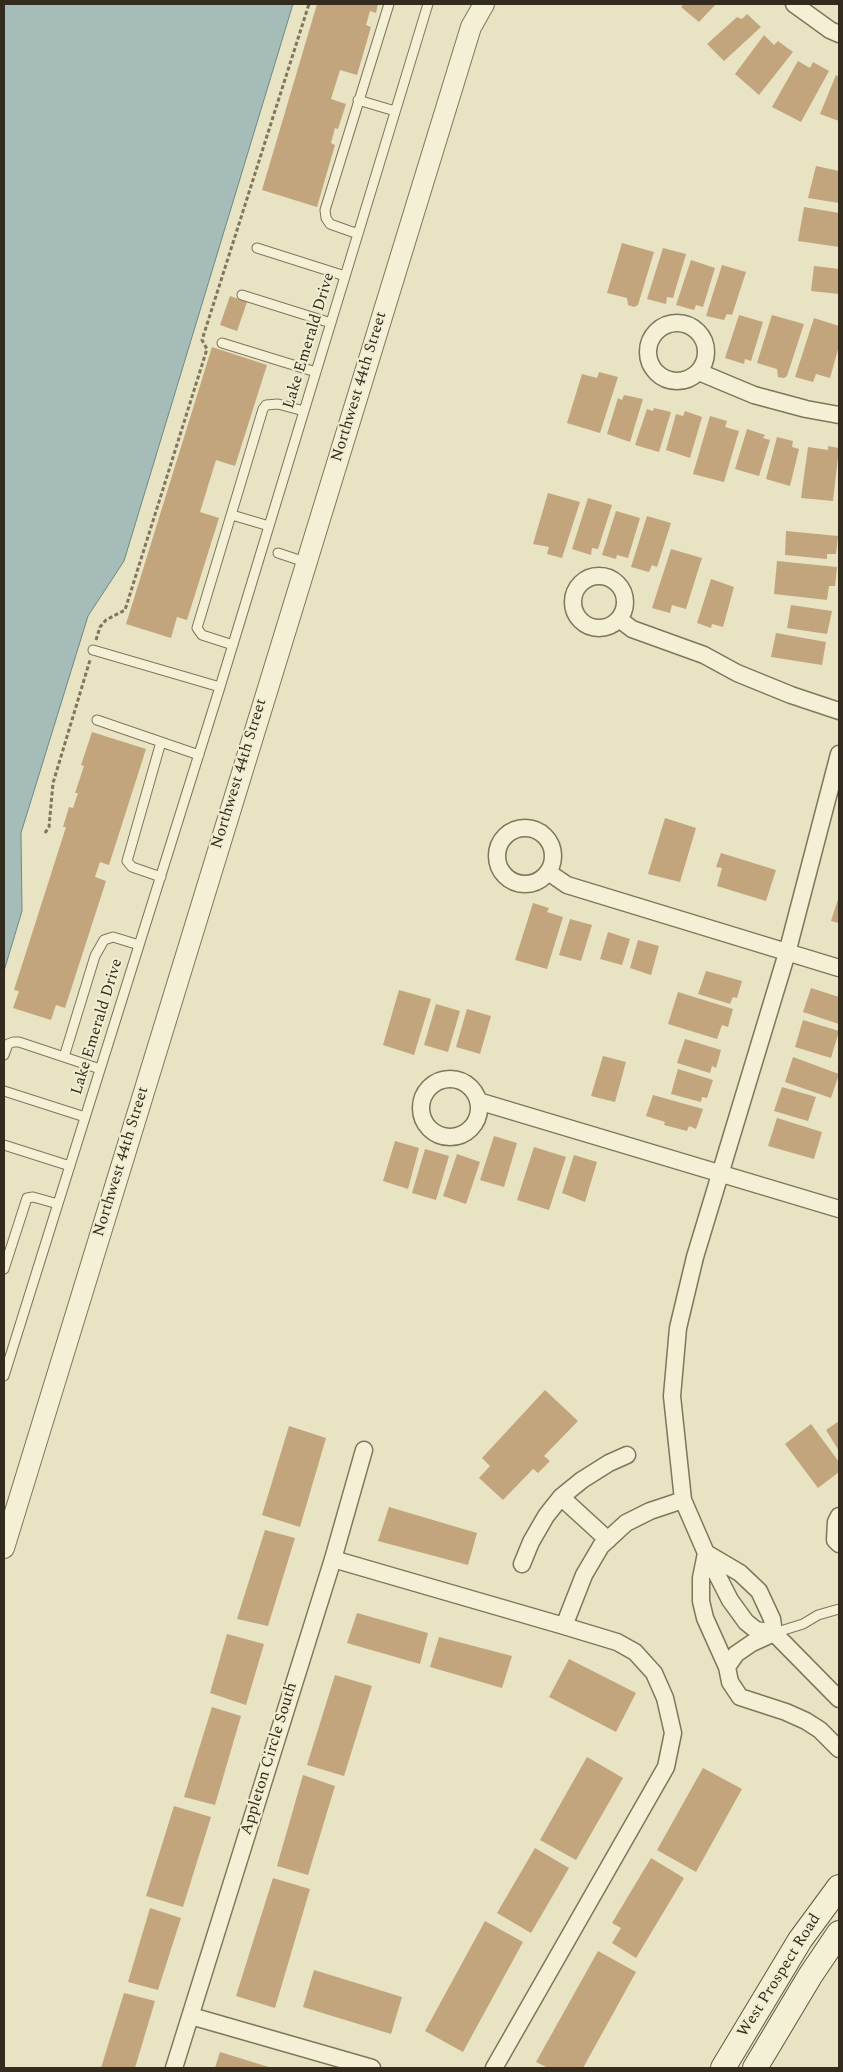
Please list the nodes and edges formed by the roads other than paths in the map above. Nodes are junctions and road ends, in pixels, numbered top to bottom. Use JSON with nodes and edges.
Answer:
{"nodes":[{"id":1,"x":389,"y":4,"type":"edge"},
{"id":2,"x":428,"y":4,"type":"edge"},
{"id":3,"x":484,"y":4,"type":"edge"},
{"id":4,"x":794,"y":4,"type":"edge"},
{"id":5,"x":839,"y":34,"type":"edge"},
{"id":6,"x":358,"y":100,"type":"junction"},
{"id":7,"x":395,"y":111,"type":"junction"},
{"id":8,"x":358,"y":234,"type":"junction"},
{"id":9,"x":257,"y":248,"type":"dead end"},
{"id":10,"x":345,"y":276,"type":"junction"},
{"id":11,"x":242,"y":295,"type":"dead end"},
{"id":12,"x":331,"y":323,"type":"junction"},
{"id":13,"x":222,"y":343,"type":"dead end"},
{"id":14,"x":316,"y":372,"type":"junction"},
{"id":15,"x":699,"y":372,"type":"dead end"},
{"id":16,"x":304,"y":411,"type":"junction"},
{"id":17,"x":839,"y":415,"type":"edge"},
{"id":18,"x":232,"y":515,"type":"junction"},
{"id":19,"x":270,"y":526,"type":"junction"},
{"id":20,"x":278,"y":553,"type":"dead end"},
{"id":21,"x":305,"y":562,"type":"junction"},
{"id":22,"x":619,"y":619,"type":"dead end"},
{"id":23,"x":233,"y":645,"type":"junction"},
{"id":24,"x":93,"y":650,"type":"road end"},
{"id":25,"x":220,"y":687,"type":"junction"},
{"id":26,"x":839,"y":711,"type":"edge"},
{"id":27,"x":97,"y":720,"type":"dead end"},
{"id":28,"x":161,"y":742,"type":"junction"},
{"id":29,"x":839,"y":754,"type":"edge"},
{"id":30,"x":199,"y":755,"type":"junction"},
{"id":31,"x":548,"y":872,"type":"dead end"},
{"id":32,"x":161,"y":877,"type":"junction"},
{"id":33,"x":139,"y":945,"type":"junction"},
{"id":34,"x":788,"y":953,"type":"junction"},
{"id":35,"x":839,"y":968,"type":"edge"},
{"id":36,"x":4,"y":1055,"type":"edge"},
{"id":37,"x":64,"y":1057,"type":"junction"},
{"id":38,"x":100,"y":1069,"type":"junction"},
{"id":39,"x":4,"y":1091,"type":"edge"},
{"id":40,"x":478,"y":1102,"type":"dead end"},
{"id":41,"x":85,"y":1117,"type":"junction"},
{"id":42,"x":4,"y":1145,"type":"edge"},
{"id":43,"x":70,"y":1166,"type":"junction"},
{"id":44,"x":720,"y":1174,"type":"junction"},
{"id":45,"x":58,"y":1204,"type":"junction"},
{"id":46,"x":839,"y":1210,"type":"edge"},
{"id":47,"x":4,"y":1269,"type":"edge"},
{"id":48,"x":4,"y":1376,"type":"edge"},
{"id":49,"x":364,"y":1450,"type":"dead end"},
{"id":50,"x":627,"y":1455,"type":"dead end"},
{"id":51,"x":562,"y":1498,"type":"junction"},
{"id":52,"x":683,"y":1500,"type":"junction"},
{"id":53,"x":839,"y":1516,"type":"edge"},
{"id":54,"x":608,"y":1540,"type":"junction"},
{"id":55,"x":839,"y":1544,"type":"edge"},
{"id":56,"x":4,"y":1548,"type":"edge"},
{"id":57,"x":706,"y":1553,"type":"junction"},
{"id":58,"x":333,"y":1559,"type":"junction"},
{"id":59,"x":522,"y":1564,"type":"dead end"},
{"id":60,"x":839,"y":1608,"type":"edge"},
{"id":61,"x":564,"y":1626,"type":"junction"},
{"id":62,"x":774,"y":1633,"type":"junction"},
{"id":63,"x":728,"y":1667,"type":"junction"},
{"id":64,"x":839,"y":1699,"type":"edge"},
{"id":65,"x":839,"y":1749,"type":"edge"},
{"id":66,"x":839,"y":1887,"type":"edge"},
{"id":67,"x":839,"y":1933,"type":"edge"},
{"id":68,"x":190,"y":2016,"type":"junction"},
{"id":69,"x":174,"y":2068,"type":"edge"},
{"id":70,"x":372,"y":2068,"type":"edge"},
{"id":71,"x":494,"y":2068,"type":"edge"},
{"id":72,"x":723,"y":2068,"type":"edge"},
{"id":73,"x":755,"y":2068,"type":"edge"}],
"edges":[{"from":1,"to":6,"type":"lane"},
{"from":2,"to":7,"type":"lane","name":"Lake Emerald Drive"},
{"from":3,"to":21,"type":"street","name":"Northwest 44th Street"},
{"from":4,"to":5,"type":"street"},
{"from":6,"to":7,"type":"lane"},
{"from":6,"to":8,"type":"lane"},
{"from":7,"to":8,"type":"lane","name":"Lake Emerald Drive"},
{"from":8,"to":10,"type":"lane","name":"Lake Emerald Drive"},
{"from":9,"to":10,"type":"lane"},
{"from":10,"to":12,"type":"lane","name":"Lake Emerald Drive"},
{"from":11,"to":12,"type":"lane"},
{"from":12,"to":14,"type":"lane","name":"Lake Emerald Drive"},
{"from":13,"to":14,"type":"lane"},
{"from":14,"to":16,"type":"lane","name":"Lake Emerald Drive"},
{"from":15,"to":17,"type":"street"},
{"from":16,"to":18,"type":"lane"},
{"from":16,"to":19,"type":"lane","name":"Lake Emerald Drive"},
{"from":18,"to":19,"type":"lane"},
{"from":18,"to":23,"type":"lane"},
{"from":19,"to":23,"type":"lane","name":"Lake Emerald Drive"},
{"from":20,"to":21,"type":"lane"},
{"from":21,"to":56,"type":"street","name":"Northwest 44th Street"},
{"from":22,"to":26,"type":"street"},
{"from":23,"to":25,"type":"lane","name":"Lake Emerald Drive"},
{"from":24,"to":25,"type":"lane"},
{"from":25,"to":30,"type":"lane","name":"Lake Emerald Drive"},
{"from":27,"to":28,"type":"lane"},
{"from":28,"to":30,"type":"lane"},
{"from":28,"to":32,"type":"lane"},
{"from":29,"to":34,"type":"street"},
{"from":30,"to":32,"type":"lane","name":"Lake Emerald Drive"},
{"from":31,"to":34,"type":"street"},
{"from":32,"to":33,"type":"lane","name":"Lake Emerald Drive"},
{"from":33,"to":37,"type":"lane"},
{"from":33,"to":38,"type":"lane","name":"Lake Emerald Drive"},
{"from":34,"to":35,"type":"street"},
{"from":34,"to":44,"type":"street"},
{"from":36,"to":37,"type":"lane"},
{"from":37,"to":38,"type":"lane"},
{"from":38,"to":41,"type":"lane","name":"Lake Emerald Drive"},
{"from":39,"to":41,"type":"lane"},
{"from":40,"to":44,"type":"street"},
{"from":41,"to":43,"type":"lane","name":"Lake Emerald Drive"},
{"from":42,"to":43,"type":"lane"},
{"from":43,"to":45,"type":"lane","name":"Lake Emerald Drive"},
{"from":44,"to":46,"type":"street"},
{"from":44,"to":52,"type":"street"},
{"from":45,"to":47,"type":"lane"},
{"from":45,"to":48,"type":"lane","name":"Lake Emerald Drive"},
{"from":49,"to":58,"type":"street","name":"Appleton Circle South"},
{"from":50,"to":51,"type":"street"},
{"from":51,"to":54,"type":"street"},
{"from":51,"to":59,"type":"street"},
{"from":52,"to":54,"type":"street"},
{"from":52,"to":57,"type":"street"},
{"from":53,"to":55,"type":"street"},
{"from":54,"to":61,"type":"street"},
{"from":57,"to":62,"type":"street"},
{"from":57,"to":62,"type":"street"},
{"from":57,"to":63,"type":"street"},
{"from":58,"to":61,"type":"street"},
{"from":58,"to":68,"type":"street","name":"Appleton Circle South"},
{"from":60,"to":62,"type":"lane"},
{"from":61,"to":71,"type":"street"},
{"from":62,"to":63,"type":"street"},
{"from":62,"to":64,"type":"street"},
{"from":63,"to":65,"type":"street"},
{"from":66,"to":72,"type":"main road","name":"West Prospect Road"},
{"from":67,"to":73,"type":"main road","name":"West Prospect Road"},
{"from":68,"to":69,"type":"street","name":"Appleton Circle South"},
{"from":68,"to":70,"type":"street"}]}
